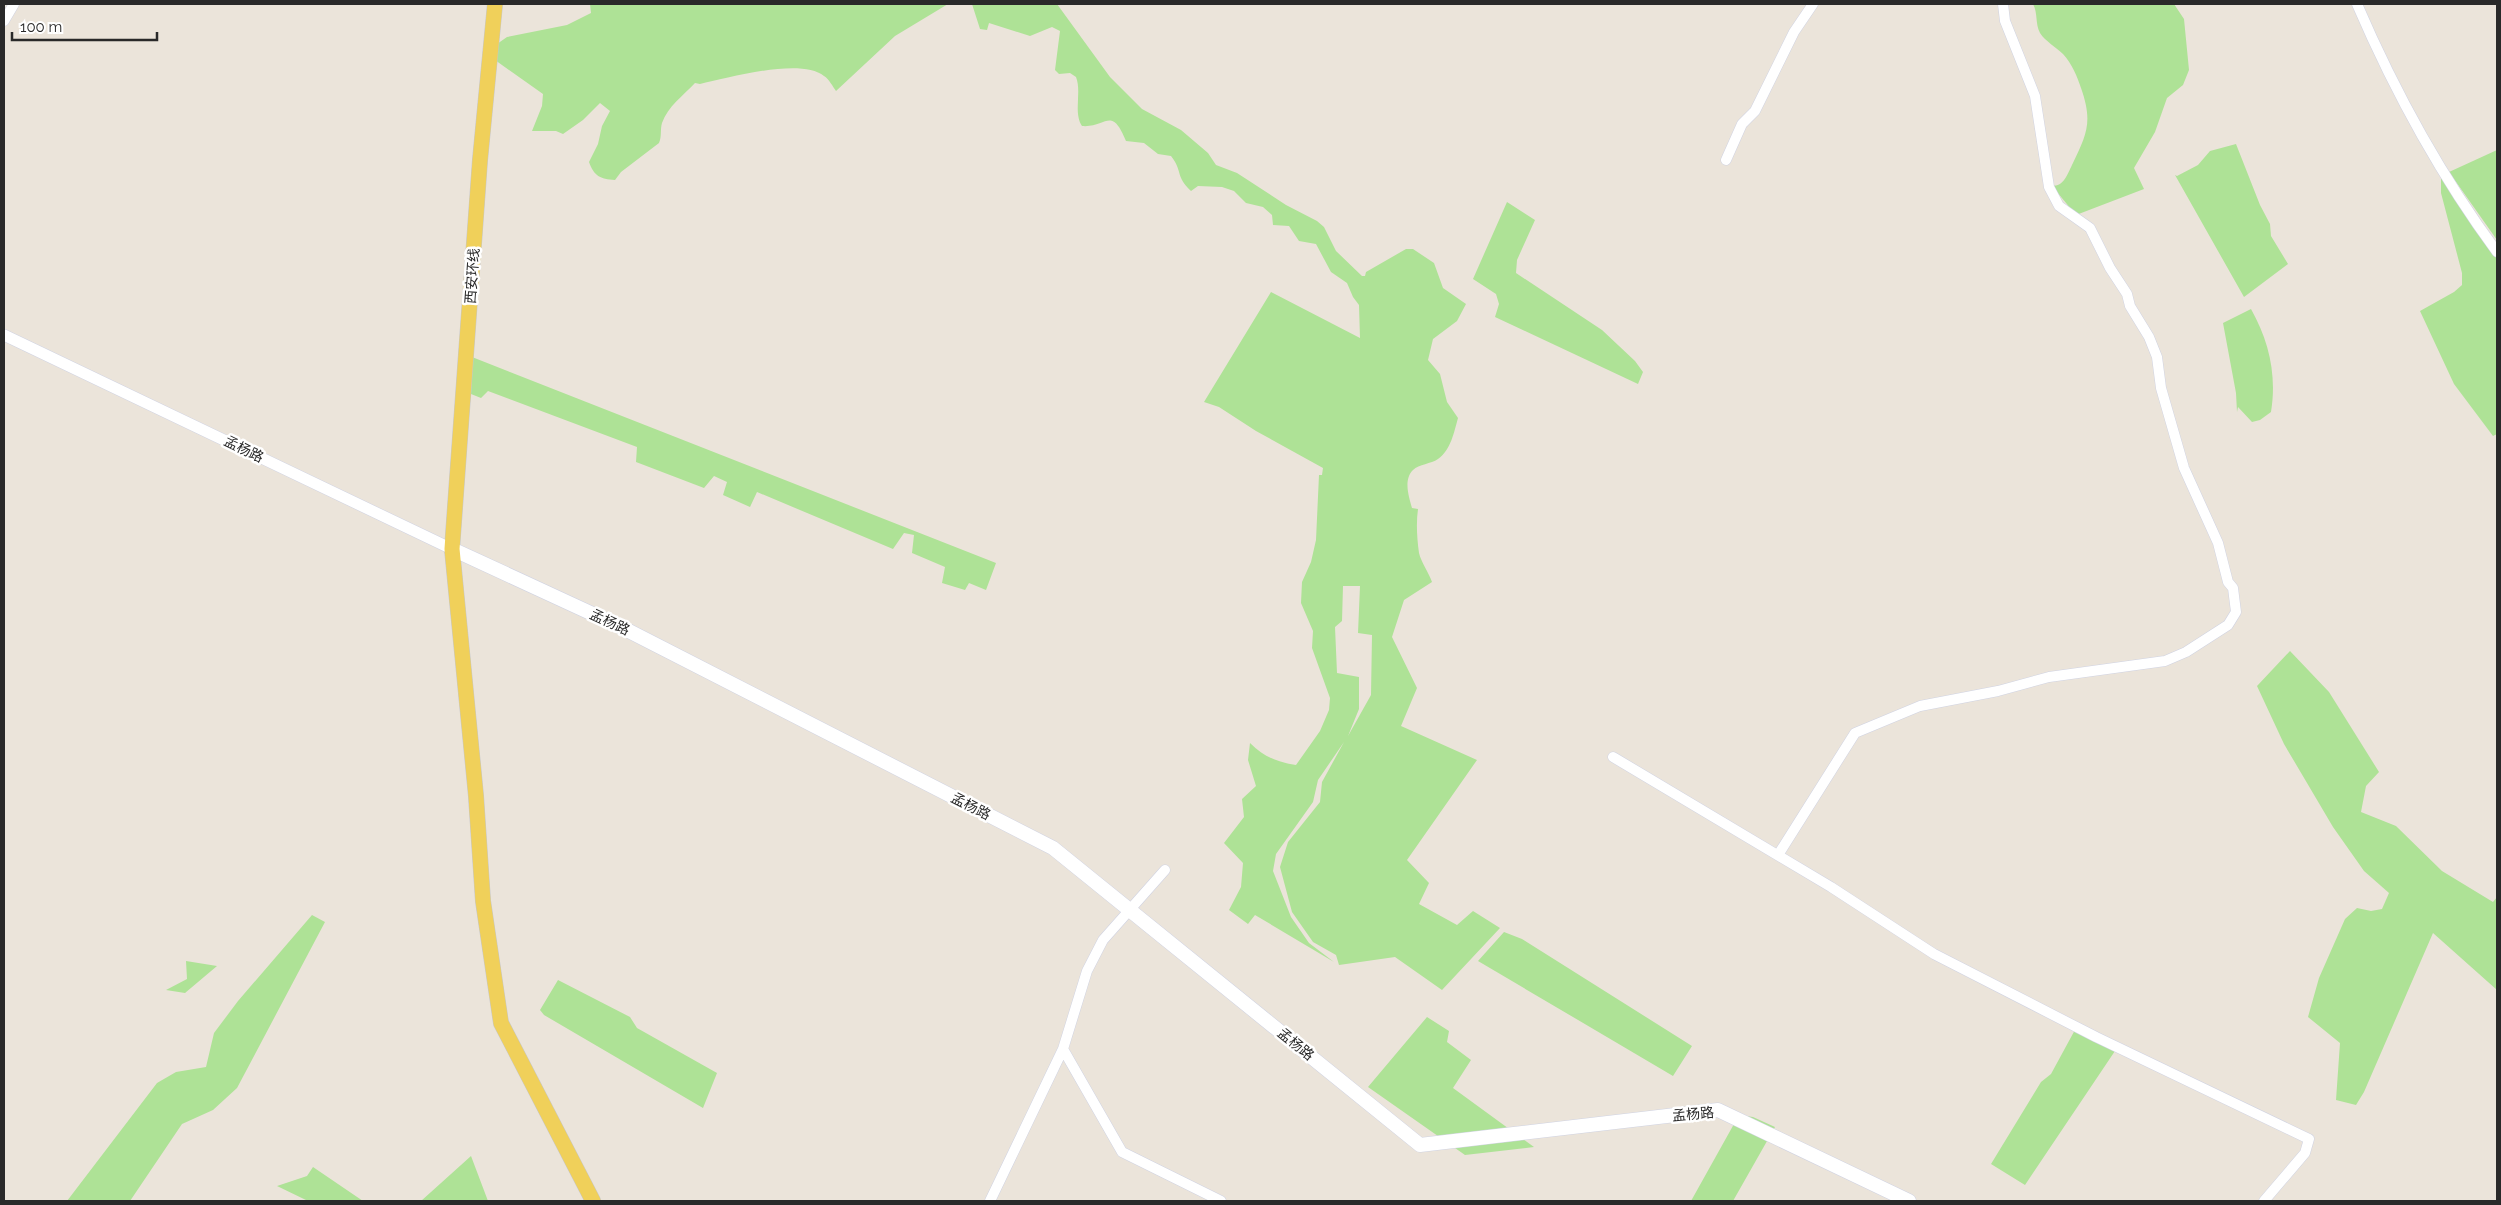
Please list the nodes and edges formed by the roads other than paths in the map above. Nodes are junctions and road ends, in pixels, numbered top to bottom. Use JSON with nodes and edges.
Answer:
{"nodes":[{"id":1,"x":14,"y":4,"type":"edge"},
{"id":2,"x":495,"y":4,"type":"edge"},
{"id":3,"x":1813,"y":4,"type":"edge"},
{"id":4,"x":2003,"y":4,"type":"edge"},
{"id":5,"x":2357,"y":4,"type":"edge"},
{"id":6,"x":4,"y":21,"type":"edge"},
{"id":7,"x":1726,"y":160,"type":"dead end"},
{"id":8,"x":2497,"y":252,"type":"edge"},
{"id":9,"x":4,"y":335,"type":"edge"},
{"id":10,"x":452,"y":549,"type":"junction"},
{"id":11,"x":1613,"y":756,"type":"dead end"},
{"id":12,"x":1778,"y":855,"type":"junction"},
{"id":13,"x":1165,"y":870,"type":"dead end"},
{"id":14,"x":1131,"y":910,"type":"junction"},
{"id":15,"x":1063,"y":1049,"type":"junction"},
{"id":16,"x":593,"y":1201,"type":"edge"},
{"id":17,"x":990,"y":1201,"type":"edge"},
{"id":18,"x":1221,"y":1201,"type":"edge"},
{"id":19,"x":1908,"y":1201,"type":"edge"},
{"id":20,"x":2264,"y":1201,"type":"edge"}],
"edges":[{"from":1,"to":6,"type":"street"},
{"from":2,"to":10,"type":"main road","name":"西安环线"},
{"from":3,"to":7,"type":"street"},
{"from":4,"to":12,"type":"street"},
{"from":5,"to":8,"type":"street"},
{"from":9,"to":10,"type":"street","name":"孟杨路"},
{"from":10,"to":14,"type":"main road","name":"孟杨路"},
{"from":10,"to":16,"type":"main road","name":"西安环线"},
{"from":11,"to":12,"type":"street"},
{"from":12,"to":20,"type":"street"},
{"from":13,"to":14,"type":"street"},
{"from":14,"to":15,"type":"street"},
{"from":14,"to":19,"type":"main road","name":"孟杨路"},
{"from":15,"to":17,"type":"street"},
{"from":15,"to":18,"type":"street"}]}
